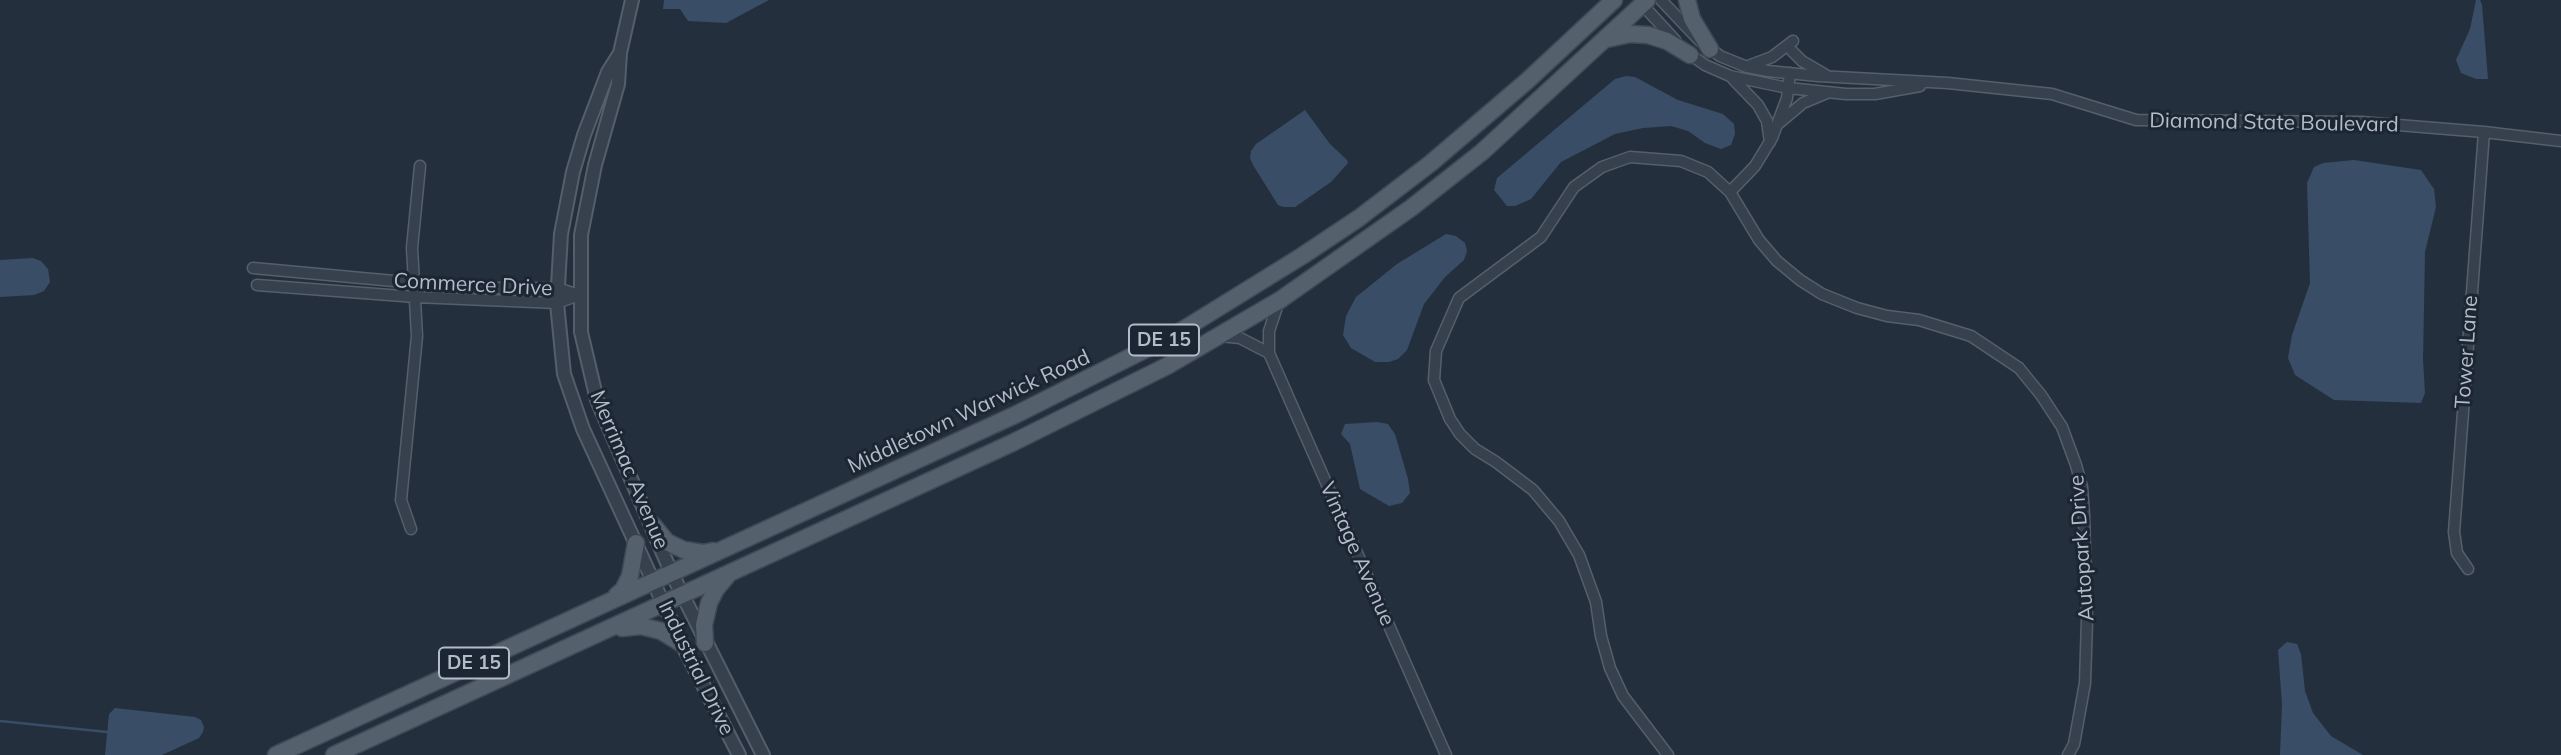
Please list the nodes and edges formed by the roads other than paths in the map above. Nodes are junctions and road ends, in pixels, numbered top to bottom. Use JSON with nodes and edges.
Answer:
{"nodes":[{"id":1,"x":632,"y":0,"type":"edge"},
{"id":2,"x":1593,"y":0,"type":"edge"},
{"id":3,"x":1614,"y":0,"type":"edge"},
{"id":4,"x":1661,"y":0,"type":"edge"},
{"id":5,"x":1687,"y":0,"type":"edge"},
{"id":6,"x":1643,"y":1,"type":"edge"},
{"id":7,"x":1576,"y":36,"type":"junction"},
{"id":8,"x":1604,"y":40,"type":"junction"},
{"id":9,"x":1710,"y":49,"type":"junction"},
{"id":10,"x":620,"y":53,"type":"junction"},
{"id":11,"x":1690,"y":55,"type":"junction"},
{"id":12,"x":1747,"y":67,"type":"junction"},
{"id":13,"x":1790,"y":73,"type":"junction"},
{"id":14,"x":1730,"y":76,"type":"junction"},
{"id":15,"x":1829,"y":77,"type":"junction"},
{"id":16,"x":1948,"y":83,"type":"junction"},
{"id":17,"x":1788,"y":88,"type":"junction"},
{"id":18,"x":1829,"y":93,"type":"junction"},
{"id":19,"x":1777,"y":124,"type":"junction"},
{"id":20,"x":2484,"y":132,"type":"junction"},
{"id":21,"x":2561,"y":141,"type":"edge"},
{"id":22,"x":1770,"y":142,"type":"junction"},
{"id":23,"x":420,"y":166,"type":"dead end"},
{"id":24,"x":1730,"y":192,"type":"junction"},
{"id":25,"x":253,"y":268,"type":"dead end"},
{"id":26,"x":414,"y":284,"type":"junction"},
{"id":27,"x":257,"y":285,"type":"dead end"},
{"id":28,"x":557,"y":288,"type":"junction"},
{"id":29,"x":579,"y":295,"type":"junction"},
{"id":30,"x":416,"y":297,"type":"junction"},
{"id":31,"x":1280,"y":300,"type":"junction"},
{"id":32,"x":557,"y":303,"type":"junction"},
{"id":33,"x":1220,"y":336,"type":"junction"},
{"id":34,"x":1269,"y":352,"type":"junction"},
{"id":35,"x":653,"y":526,"type":"junction"},
{"id":36,"x":411,"y":529,"type":"dead end"},
{"id":37,"x":636,"y":543,"type":"junction"},
{"id":38,"x":722,"y":550,"type":"junction"},
{"id":39,"x":2468,"y":569,"type":"dead end"},
{"id":40,"x":671,"y":572,"type":"junction"},
{"id":41,"x":728,"y":574,"type":"junction"},
{"id":42,"x":654,"y":580,"type":"junction"},
{"id":43,"x":683,"y":595,"type":"junction"},
{"id":44,"x":612,"y":600,"type":"junction"},
{"id":45,"x":663,"y":604,"type":"junction"},
{"id":46,"x":609,"y":629,"type":"junction"},
{"id":47,"x":705,"y":643,"type":"junction"},
{"id":48,"x":682,"y":644,"type":"junction"},
{"id":49,"x":276,"y":755,"type":"edge"},
{"id":50,"x":334,"y":755,"type":"edge"},
{"id":51,"x":739,"y":755,"type":"edge"},
{"id":52,"x":763,"y":755,"type":"edge"},
{"id":53,"x":1446,"y":755,"type":"edge"},
{"id":54,"x":1668,"y":755,"type":"edge"},
{"id":55,"x":2068,"y":755,"type":"edge"}],
"edges":[{"from":1,"to":10,"type":"street","name":"Merrimac Avenue"},
{"from":2,"to":7,"type":"main road"},
{"from":3,"to":7,"type":"main road","name":"Middletown Warwick Road","number":"DE 15"},
{"from":4,"to":9,"type":"street","name":"Diamond State Boulevard"},
{"from":5,"to":9,"type":"main road"},
{"from":6,"to":8,"type":"main road","number":"DE 15"},
{"from":6,"to":11,"type":"street","name":"Diamond State Boulevard"},
{"from":7,"to":38,"type":"main road","name":"Middletown Warwick Road","number":"DE 15"},
{"from":8,"to":11,"type":"main road"},
{"from":8,"to":31,"type":"main road","number":"DE 15"},
{"from":9,"to":12,"type":"street","name":"Diamond State Boulevard"},
{"from":10,"to":28,"type":"street","name":"Merrimac Avenue"},
{"from":10,"to":29,"type":"street","name":"Merrimac Avenue"},
{"from":11,"to":14,"type":"street","name":"Diamond State Boulevard"},
{"from":12,"to":13,"type":"street","name":"Diamond State Boulevard"},
{"from":12,"to":15,"type":"street"},
{"from":13,"to":15,"type":"street","name":"Diamond State Boulevard"},
{"from":13,"to":17,"type":"street"},
{"from":14,"to":17,"type":"street","name":"Diamond State Boulevard"},
{"from":14,"to":22,"type":"street"},
{"from":15,"to":16,"type":"street","name":"Diamond State Boulevard"},
{"from":16,"to":18,"type":"street","name":"Diamond State Boulevard"},
{"from":16,"to":20,"type":"street","name":"Diamond State Boulevard"},
{"from":17,"to":18,"type":"street","name":"Diamond State Boulevard"},
{"from":17,"to":19,"type":"street"},
{"from":18,"to":19,"type":"street"},
{"from":19,"to":22,"type":"street"},
{"from":20,"to":21,"type":"street","name":"Diamond State Boulevard"},
{"from":20,"to":39,"type":"street","name":"Tower Lane"},
{"from":22,"to":24,"type":"street"},
{"from":23,"to":26,"type":"street"},
{"from":24,"to":54,"type":"street","name":"Autopark Drive"},
{"from":24,"to":55,"type":"street","name":"Autopark Drive"},
{"from":25,"to":26,"type":"street","name":"Commerce Drive"},
{"from":26,"to":28,"type":"street","name":"Commerce Drive"},
{"from":26,"to":30,"type":"street"},
{"from":27,"to":30,"type":"street","name":"Commerce Drive"},
{"from":28,"to":29,"type":"street","name":"Commerce Drive"},
{"from":28,"to":32,"type":"street","name":"Merrimac Avenue"},
{"from":29,"to":32,"type":"street","name":"Commerce Drive"},
{"from":29,"to":35,"type":"street","name":"Merrimac Avenue"},
{"from":30,"to":32,"type":"street","name":"Commerce Drive"},
{"from":30,"to":36,"type":"street"},
{"from":31,"to":33,"type":"main road","number":"DE 15"},
{"from":31,"to":34,"type":"street"},
{"from":32,"to":37,"type":"street","name":"Merrimac Avenue"},
{"from":33,"to":34,"type":"street"},
{"from":33,"to":41,"type":"main road","number":"DE 15"},
{"from":34,"to":53,"type":"street","name":"Vintage Avenue"},
{"from":35,"to":38,"type":"main road"},
{"from":35,"to":40,"type":"street","name":"Merrimac Avenue"},
{"from":37,"to":42,"type":"street","name":"Merrimac Avenue"},
{"from":37,"to":44,"type":"main road"},
{"from":38,"to":40,"type":"main road","name":"Middletown Warwick Road","number":"DE 15"},
{"from":40,"to":42,"type":"main road","name":"Middletown Warwick Road","number":"DE 15"},
{"from":40,"to":43,"type":"street","name":"Merrimac Avenue"},
{"from":41,"to":43,"type":"main road","number":"DE 15"},
{"from":41,"to":47,"type":"main road"},
{"from":42,"to":44,"type":"main road","name":"Middletown Warwick Road","number":"DE 15"},
{"from":42,"to":45,"type":"street","name":"Industrial Drive"},
{"from":43,"to":45,"type":"main road","number":"DE 15"},
{"from":43,"to":47,"type":"street","name":"Industrial Drive"},
{"from":44,"to":49,"type":"main road","name":"Middletown Warwick Road","number":"DE 15"},
{"from":45,"to":46,"type":"main road","number":"DE 15"},
{"from":45,"to":48,"type":"street","name":"Industrial Drive"},
{"from":46,"to":48,"type":"main road"},
{"from":46,"to":50,"type":"main road","number":"DE 15"},
{"from":47,"to":52,"type":"street","name":"Industrial Drive"},
{"from":48,"to":51,"type":"street","name":"Industrial Drive"}]}
